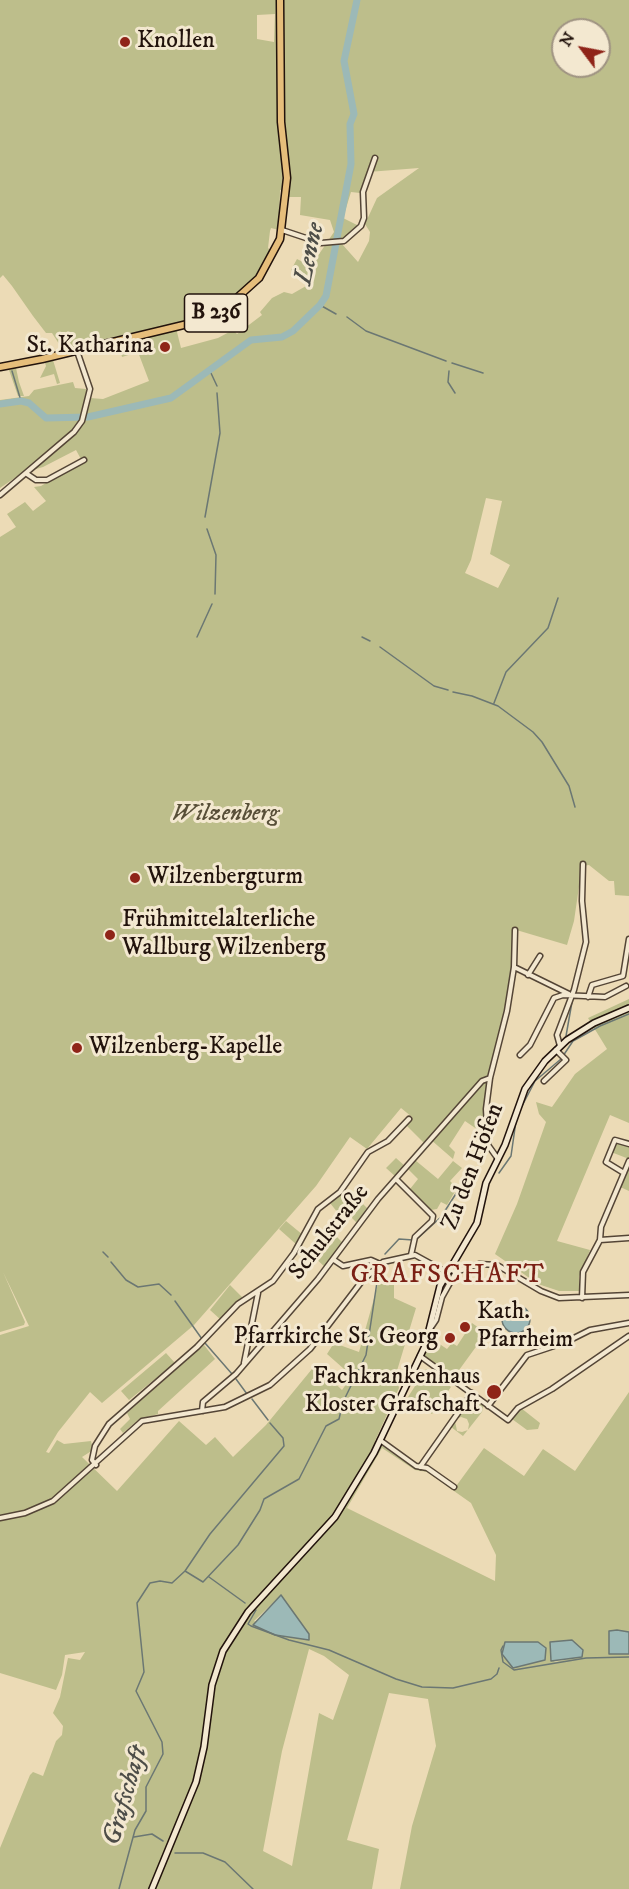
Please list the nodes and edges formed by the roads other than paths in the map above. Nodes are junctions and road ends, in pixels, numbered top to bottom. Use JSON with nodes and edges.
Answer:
{"nodes":[{"id":1,"x":280,"y":0,"type":"edge"},
{"id":2,"x":375,"y":158,"type":"dead end"},
{"id":3,"x":282,"y":230,"type":"junction"},
{"id":4,"x":77,"y":350,"type":"junction"},
{"id":5,"x":0,"y":367,"type":"edge"},
{"id":6,"x":84,"y":460,"type":"dead end"},
{"id":7,"x":27,"y":474,"type":"junction"},
{"id":8,"x":0,"y":495,"type":"edge"},
{"id":9,"x":583,"y":864,"type":"dead end"},
{"id":10,"x":515,"y":930,"type":"dead end"},
{"id":11,"x":629,"y":939,"type":"edge"},
{"id":12,"x":540,"y":956,"type":"dead end"},
{"id":13,"x":514,"y":968,"type":"junction"},
{"id":14,"x":528,"y":975,"type":"junction"},
{"id":15,"x":626,"y":986,"type":"dead end"},
{"id":16,"x":572,"y":996,"type":"junction"},
{"id":17,"x":588,"y":997,"type":"junction"},
{"id":18,"x":629,"y":1008,"type":"edge"},
{"id":19,"x":558,"y":1048,"type":"junction"},
{"id":20,"x":520,"y":1055,"type":"dead end"},
{"id":21,"x":490,"y":1078,"type":"junction"},
{"id":22,"x":544,"y":1081,"type":"dead end"},
{"id":23,"x":409,"y":1119,"type":"dead end"},
{"id":24,"x":629,"y":1144,"type":"edge"},
{"id":25,"x":498,"y":1159,"type":"junction"},
{"id":26,"x":629,"y":1161,"type":"edge"},
{"id":27,"x":624,"y":1173,"type":"junction"},
{"id":28,"x":396,"y":1179,"type":"junction"},
{"id":29,"x":629,"y":1238,"type":"edge"},
{"id":30,"x":600,"y":1240,"type":"junction"},
{"id":31,"x":411,"y":1255,"type":"junction"},
{"id":32,"x":334,"y":1260,"type":"junction"},
{"id":33,"x":380,"y":1263,"type":"junction"},
{"id":34,"x":447,"y":1270,"type":"junction"},
{"id":35,"x":456,"y":1272,"type":"junction"},
{"id":36,"x":258,"y":1293,"type":"junction"},
{"id":37,"x":629,"y":1295,"type":"edge"},
{"id":38,"x":582,"y":1298,"type":"junction"},
{"id":39,"x":629,"y":1323,"type":"edge"},
{"id":40,"x":430,"y":1329,"type":"junction"},
{"id":41,"x":629,"y":1336,"type":"edge"},
{"id":42,"x":420,"y":1356,"type":"junction"},
{"id":43,"x":244,"y":1364,"type":"junction"},
{"id":44,"x":472,"y":1393,"type":"junction"},
{"id":45,"x":488,"y":1406,"type":"junction"},
{"id":46,"x":202,"y":1411,"type":"junction"},
{"id":47,"x":380,"y":1440,"type":"junction"},
{"id":48,"x":96,"y":1465,"type":"junction"},
{"id":49,"x":420,"y":1467,"type":"junction"},
{"id":50,"x":454,"y":1487,"type":"dead end"},
{"id":51,"x":0,"y":1518,"type":"edge"},
{"id":52,"x":152,"y":1889,"type":"edge"}],
"edges":[{"from":1,"to":3,"type":"main road","number":"B 236"},
{"from":2,"to":3,"type":"street"},
{"from":3,"to":4,"type":"main road","number":"B 236"},
{"from":4,"to":5,"type":"main road","number":"B 236"},
{"from":4,"to":7,"type":"street"},
{"from":6,"to":7,"type":"street"},
{"from":7,"to":8,"type":"street"},
{"from":9,"to":16,"type":"street"},
{"from":10,"to":13,"type":"street"},
{"from":11,"to":17,"type":"street"},
{"from":12,"to":14,"type":"street"},
{"from":13,"to":14,"type":"street"},
{"from":13,"to":21,"type":"street"},
{"from":14,"to":16,"type":"street"},
{"from":15,"to":17,"type":"street"},
{"from":16,"to":17,"type":"street"},
{"from":16,"to":19,"type":"street"},
{"from":16,"to":20,"type":"street"},
{"from":18,"to":19,"type":"street","name":"Zu den Höfen"},
{"from":19,"to":22,"type":"street"},
{"from":19,"to":25,"type":"street","name":"Zu den Höfen"},
{"from":21,"to":25,"type":"street"},
{"from":21,"to":28,"type":"street","name":"Schulstraße"},
{"from":23,"to":36,"type":"street"},
{"from":24,"to":27,"type":"street"},
{"from":25,"to":34,"type":"street","name":"Zu den Höfen"},
{"from":26,"to":27,"type":"street"},
{"from":27,"to":30,"type":"street"},
{"from":28,"to":31,"type":"street"},
{"from":28,"to":32,"type":"street","name":"Schulstraße"},
{"from":29,"to":30,"type":"street"},
{"from":30,"to":38,"type":"street"},
{"from":31,"to":33,"type":"street"},
{"from":31,"to":34,"type":"street"},
{"from":32,"to":33,"type":"street"},
{"from":32,"to":43,"type":"street","name":"Schulstraße"},
{"from":33,"to":46,"type":"street"},
{"from":34,"to":35,"type":"street"},
{"from":34,"to":40,"type":"street","name":"Zu den Höfen"},
{"from":35,"to":38,"type":"street"},
{"from":35,"to":40,"type":"street"},
{"from":36,"to":43,"type":"street"},
{"from":36,"to":48,"type":"street"},
{"from":37,"to":38,"type":"street"},
{"from":39,"to":45,"type":"street"},
{"from":40,"to":42,"type":"street","name":"Zu den Höfen"},
{"from":41,"to":45,"type":"street"},
{"from":42,"to":44,"type":"street"},
{"from":42,"to":47,"type":"street","name":"Zu den Höfen"},
{"from":43,"to":46,"type":"street","name":"Schulstraße"},
{"from":44,"to":45,"type":"street"},
{"from":44,"to":49,"type":"street"},
{"from":46,"to":48,"type":"street"},
{"from":47,"to":49,"type":"street"},
{"from":47,"to":52,"type":"street","name":"Zu den Höfen"},
{"from":48,"to":51,"type":"street"},
{"from":49,"to":50,"type":"street"}]}
